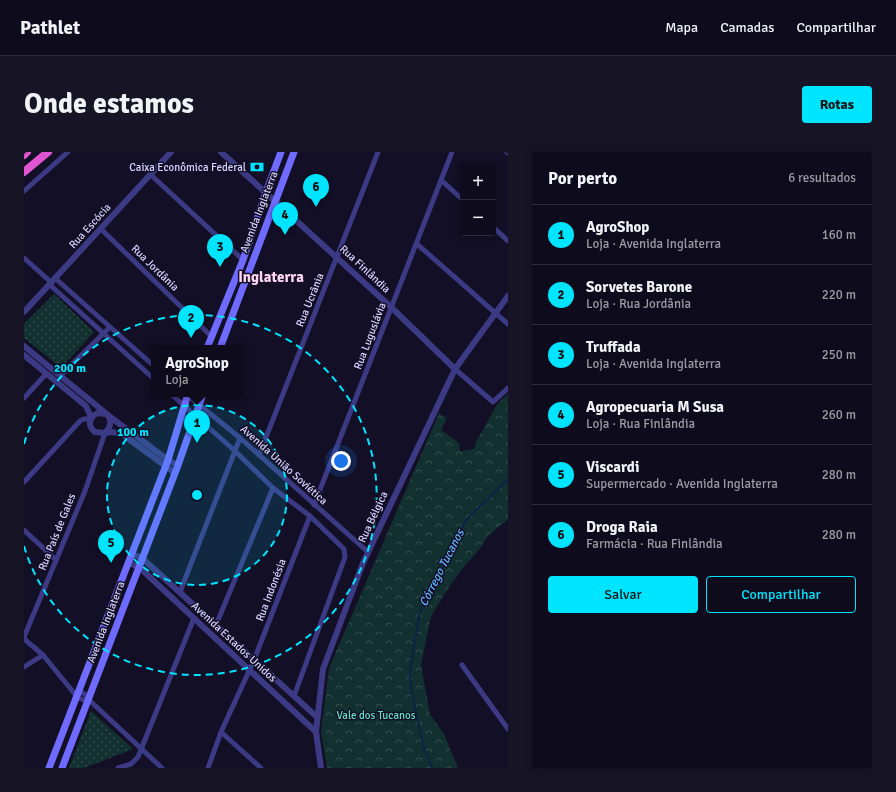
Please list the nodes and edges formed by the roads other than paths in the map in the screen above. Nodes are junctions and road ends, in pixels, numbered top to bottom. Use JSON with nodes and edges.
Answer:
{"nodes":[{"id":1,"x":27,"y":152,"type":"edge"},
{"id":2,"x":48,"y":152,"type":"edge"},
{"id":3,"x":68,"y":152,"type":"edge"},
{"id":4,"x":171,"y":152,"type":"edge"},
{"id":5,"x":221,"y":152,"type":"edge"},
{"id":6,"x":281,"y":152,"type":"edge"},
{"id":7,"x":294,"y":152,"type":"edge"},
{"id":8,"x":378,"y":152,"type":"edge"},
{"id":9,"x":452,"y":152,"type":"edge"},
{"id":10,"x":24,"y":155,"type":"edge"},
{"id":11,"x":24,"y":172,"type":"edge"},
{"id":12,"x":151,"y":175,"type":"junction"},
{"id":13,"x":441,"y":180,"type":"junction"},
{"id":14,"x":24,"y":191,"type":"edge"},
{"id":15,"x":266,"y":192,"type":"junction"},
{"id":16,"x":460,"y":197,"type":"edge"},
{"id":17,"x":275,"y":201,"type":"junction"},
{"id":18,"x":100,"y":230,"type":"junction"},
{"id":19,"x":496,"y":230,"type":"edge"},
{"id":20,"x":508,"y":241,"type":"edge"},
{"id":21,"x":417,"y":244,"type":"junction"},
{"id":22,"x":24,"y":258,"type":"edge"},
{"id":23,"x":338,"y":258,"type":"junction"},
{"id":24,"x":243,"y":260,"type":"junction"},
{"id":25,"x":53,"y":282,"type":"junction"},
{"id":26,"x":232,"y":290,"type":"junction"},
{"id":27,"x":241,"y":293,"type":"junction"},
{"id":28,"x":508,"y":296,"type":"edge"},
{"id":29,"x":228,"y":300,"type":"junction"},
{"id":30,"x":237,"y":303,"type":"junction"},
{"id":31,"x":392,"y":308,"type":"junction"},
{"id":32,"x":24,"y":312,"type":"edge"},
{"id":33,"x":496,"y":314,"type":"junction"},
{"id":34,"x":508,"y":324,"type":"edge"},
{"id":35,"x":110,"y":327,"type":"junction"},
{"id":36,"x":103,"y":334,"type":"junction"},
{"id":37,"x":212,"y":337,"type":"junction"},
{"id":38,"x":208,"y":345,"type":"edge"},
{"id":39,"x":221,"y":345,"type":"edge"},
{"id":40,"x":24,"y":346,"type":"edge"},
{"id":41,"x":24,"y":355,"type":"edge"},
{"id":42,"x":151,"y":363,"type":"edge"},
{"id":43,"x":455,"y":370,"type":"junction"},
{"id":44,"x":46,"y":374,"type":"junction"},
{"id":45,"x":60,"y":376,"type":"junction"},
{"id":46,"x":151,"y":376,"type":"edge"},
{"id":47,"x":508,"y":388,"type":"edge"},
{"id":48,"x":174,"y":397,"type":"edge"},
{"id":49,"x":186,"y":397,"type":"edge"},
{"id":50,"x":191,"y":397,"type":"edge"},
{"id":51,"x":202,"y":397,"type":"edge"},
{"id":52,"x":24,"y":398,"type":"edge"},
{"id":53,"x":199,"y":404,"type":"junction"},
{"id":54,"x":184,"y":406,"type":"junction"},
{"id":55,"x":107,"y":414,"type":"junction"},
{"id":56,"x":195,"y":414,"type":"junction"},
{"id":57,"x":91,"y":418,"type":"junction"},
{"id":58,"x":105,"y":433,"type":"junction"},
{"id":59,"x":240,"y":438,"type":"junction"},
{"id":60,"x":235,"y":451,"type":"junction"},
{"id":61,"x":259,"y":455,"type":"junction"},
{"id":62,"x":167,"y":463,"type":"junction"},
{"id":63,"x":177,"y":465,"type":"junction"},
{"id":64,"x":175,"y":473,"type":"junction"},
{"id":65,"x":24,"y":482,"type":"edge"},
{"id":66,"x":273,"y":488,"type":"junction"},
{"id":67,"x":314,"y":505,"type":"junction"},
{"id":68,"x":310,"y":516,"type":"junction"},
{"id":69,"x":24,"y":530,"type":"edge"},
{"id":70,"x":368,"y":552,"type":"junction"},
{"id":71,"x":132,"y":554,"type":"junction"},
{"id":72,"x":142,"y":558,"type":"junction"},
{"id":73,"x":56,"y":560,"type":"junction"},
{"id":74,"x":129,"y":563,"type":"junction"},
{"id":75,"x":139,"y":567,"type":"junction"},
{"id":76,"x":180,"y":592,"type":"junction"},
{"id":77,"x":194,"y":618,"type":"junction"},
{"id":78,"x":216,"y":625,"type":"junction"},
{"id":79,"x":24,"y":638,"type":"edge"},
{"id":80,"x":43,"y":656,"type":"junction"},
{"id":81,"x":254,"y":660,"type":"junction"},
{"id":82,"x":462,"y":665,"type":"dead end"},
{"id":83,"x":24,"y":667,"type":"edge"},
{"id":84,"x":250,"y":670,"type":"junction"},
{"id":85,"x":76,"y":694,"type":"junction"},
{"id":86,"x":294,"y":696,"type":"junction"},
{"id":87,"x":88,"y":699,"type":"junction"},
{"id":88,"x":317,"y":717,"type":"junction"},
{"id":89,"x":508,"y":729,"type":"edge"},
{"id":90,"x":221,"y":732,"type":"junction"},
{"id":91,"x":316,"y":732,"type":"junction"},
{"id":92,"x":142,"y":748,"type":"junction"},
{"id":93,"x":49,"y":768,"type":"edge"},
{"id":94,"x":62,"y":768,"type":"edge"},
{"id":95,"x":118,"y":768,"type":"edge"},
{"id":96,"x":162,"y":768,"type":"edge"},
{"id":97,"x":208,"y":768,"type":"edge"},
{"id":98,"x":261,"y":768,"type":"edge"},
{"id":99,"x":321,"y":768,"type":"edge"}],
"edges":[{"from":1,"to":10,"type":"highway"},
{"from":2,"to":11,"type":"highway"},
{"from":3,"to":14,"type":"street"},
{"from":4,"to":12,"type":"street","name":"Rua Escócia"},
{"from":5,"to":15,"type":"street","name":"Rua Finlândia"},
{"from":6,"to":15,"type":"main road","name":"Avenida Inglaterra"},
{"from":7,"to":17,"type":"main road","name":"Avenida Inglaterra"},
{"from":8,"to":23,"type":"street","name":"Rua Ucrânia"},
{"from":9,"to":13,"type":"street","name":"Rua Luguslávia"},
{"from":12,"to":18,"type":"street","name":"Rua Escócia"},
{"from":12,"to":24,"type":"street"},
{"from":13,"to":16,"type":"street"},
{"from":13,"to":21,"type":"street","name":"Rua Luguslávia"},
{"from":15,"to":17,"type":"street","name":"Rua Finlândia"},
{"from":15,"to":24,"type":"main road","name":"Avenida Inglaterra"},
{"from":17,"to":23,"type":"street","name":"Rua Finlândia"},
{"from":17,"to":27,"type":"main road","name":"Avenida Inglaterra"},
{"from":18,"to":25,"type":"street","name":"Rua Escócia"},
{"from":18,"to":37,"type":"street","name":"Rua Jordânia"},
{"from":19,"to":20,"type":"street"},
{"from":21,"to":31,"type":"street","name":"Rua Luguslávia"},
{"from":21,"to":33,"type":"street"},
{"from":22,"to":25,"type":"street"},
{"from":23,"to":31,"type":"street","name":"Rua Finlândia"},
{"from":23,"to":61,"type":"street","name":"Rua Ucrânia"},
{"from":24,"to":26,"type":"main road","name":"Avenida Inglaterra"},
{"from":25,"to":32,"type":"street","name":"Rua Escócia"},
{"from":25,"to":35,"type":"street"},
{"from":25,"to":36,"type":"street"},
{"from":26,"to":27,"type":"main road"},
{"from":26,"to":29,"type":"main road","name":"Avenida Inglaterra"},
{"from":27,"to":30,"type":"main road","name":"Avenida Inglaterra"},
{"from":28,"to":33,"type":"street","name":"Rua Bélgica"},
{"from":29,"to":30,"type":"main road"},
{"from":29,"to":37,"type":"main road","name":"Avenida Inglaterra"},
{"from":30,"to":39,"type":"main road","name":"Avenida Inglaterra"},
{"from":31,"to":43,"type":"street","name":"Rua Finlândia"},
{"from":31,"to":67,"type":"street","name":"Rua Luguslávia"},
{"from":33,"to":34,"type":"street"},
{"from":33,"to":43,"type":"street","name":"Rua Bélgica"},
{"from":35,"to":36,"type":"street"},
{"from":35,"to":42,"type":"street"},
{"from":36,"to":45,"type":"street"},
{"from":36,"to":46,"type":"street"},
{"from":37,"to":38,"type":"main road","name":"Avenida Inglaterra"},
{"from":40,"to":45,"type":"street"},
{"from":41,"to":44,"type":"street"},
{"from":43,"to":47,"type":"street","name":"Rua Finlândia"},
{"from":43,"to":70,"type":"street","name":"Rua Bélgica"},
{"from":44,"to":52,"type":"street"},
{"from":44,"to":57,"type":"street"},
{"from":45,"to":55,"type":"street"},
{"from":48,"to":54,"type":"street","name":"Avenida União Soviética"},
{"from":49,"to":54,"type":"main road","name":"Avenida Inglaterra"},
{"from":50,"to":53,"type":"street","name":"Avenida União Soviética"},
{"from":51,"to":53,"type":"main road","name":"Avenida Inglaterra"},
{"from":53,"to":56,"type":"main road","name":"Avenida Inglaterra"},
{"from":53,"to":59,"type":"street","name":"Avenida União Soviética"},
{"from":54,"to":56,"type":"street","name":"Avenida União Soviética"},
{"from":54,"to":62,"type":"main road","name":"Avenida Inglaterra"},
{"from":55,"to":57,"type":"street"},
{"from":55,"to":58,"type":"street"},
{"from":55,"to":62,"type":"street"},
{"from":56,"to":60,"type":"street","name":"Avenida União Soviética"},
{"from":56,"to":63,"type":"main road","name":"Avenida Inglaterra"},
{"from":57,"to":58,"type":"street"},
{"from":57,"to":65,"type":"street"},
{"from":58,"to":62,"type":"street"},
{"from":58,"to":73,"type":"street","name":"Rua País de Gales"},
{"from":59,"to":60,"type":"street"},
{"from":59,"to":61,"type":"street","name":"Avenida União Soviética"},
{"from":60,"to":66,"type":"street","name":"Avenida União Soviética"},
{"from":60,"to":76,"type":"street"},
{"from":61,"to":67,"type":"street","name":"Avenida União Soviética"},
{"from":62,"to":63,"type":"street"},
{"from":62,"to":64,"type":"street"},
{"from":62,"to":71,"type":"main road","name":"Avenida Inglaterra"},
{"from":63,"to":64,"type":"main road","name":"Avenida Inglaterra"},
{"from":64,"to":72,"type":"main road","name":"Avenida Inglaterra"},
{"from":66,"to":68,"type":"street","name":"Avenida União Soviética"},
{"from":66,"to":78,"type":"street"},
{"from":67,"to":70,"type":"street","name":"Avenida União Soviética"},
{"from":68,"to":81,"type":"street","name":"Rua Indonésia"},
{"from":68,"to":86,"type":"street","name":"Avenida União Soviética"},
{"from":69,"to":73,"type":"street"},
{"from":70,"to":88,"type":"street","name":"Rua Bélgica"},
{"from":71,"to":72,"type":"street"},
{"from":71,"to":74,"type":"main road","name":"Avenida Inglaterra"},
{"from":72,"to":75,"type":"main road","name":"Avenida Inglaterra"},
{"from":72,"to":76,"type":"street","name":"Avenida Estados Unidos"},
{"from":73,"to":79,"type":"street","name":"Rua País de Gales"},
{"from":74,"to":75,"type":"street"},
{"from":74,"to":85,"type":"main road","name":"Avenida Inglaterra"},
{"from":75,"to":77,"type":"street","name":"Avenida Estados Unidos"},
{"from":75,"to":87,"type":"main road","name":"Avenida Inglaterra"},
{"from":76,"to":78,"type":"street","name":"Avenida Estados Unidos"},
{"from":77,"to":84,"type":"street","name":"Avenida Estados Unidos"},
{"from":77,"to":92,"type":"street"},
{"from":78,"to":81,"type":"street","name":"Avenida Estados Unidos"},
{"from":79,"to":80,"type":"street"},
{"from":80,"to":83,"type":"street"},
{"from":80,"to":85,"type":"street"},
{"from":81,"to":84,"type":"street","name":"Rua Indonésia"},
{"from":81,"to":86,"type":"street","name":"Avenida Estados Unidos"},
{"from":82,"to":89,"type":"street"},
{"from":84,"to":90,"type":"street","name":"Rua Indonésia"},
{"from":84,"to":91,"type":"street","name":"Avenida Estados Unidos"},
{"from":85,"to":87,"type":"street"},
{"from":85,"to":93,"type":"main road","name":"Avenida Inglaterra"},
{"from":86,"to":88,"type":"street","name":"Avenida Estados Unidos"},
{"from":87,"to":92,"type":"street"},
{"from":87,"to":94,"type":"main road","name":"Avenida Inglaterra"},
{"from":88,"to":91,"type":"street","name":"Rua Bélgica"},
{"from":90,"to":97,"type":"street","name":"Rua Indonésia"},
{"from":90,"to":98,"type":"street"},
{"from":91,"to":99,"type":"street","name":"Rua Bélgica"},
{"from":92,"to":95,"type":"street"},
{"from":92,"to":96,"type":"street"}]}
